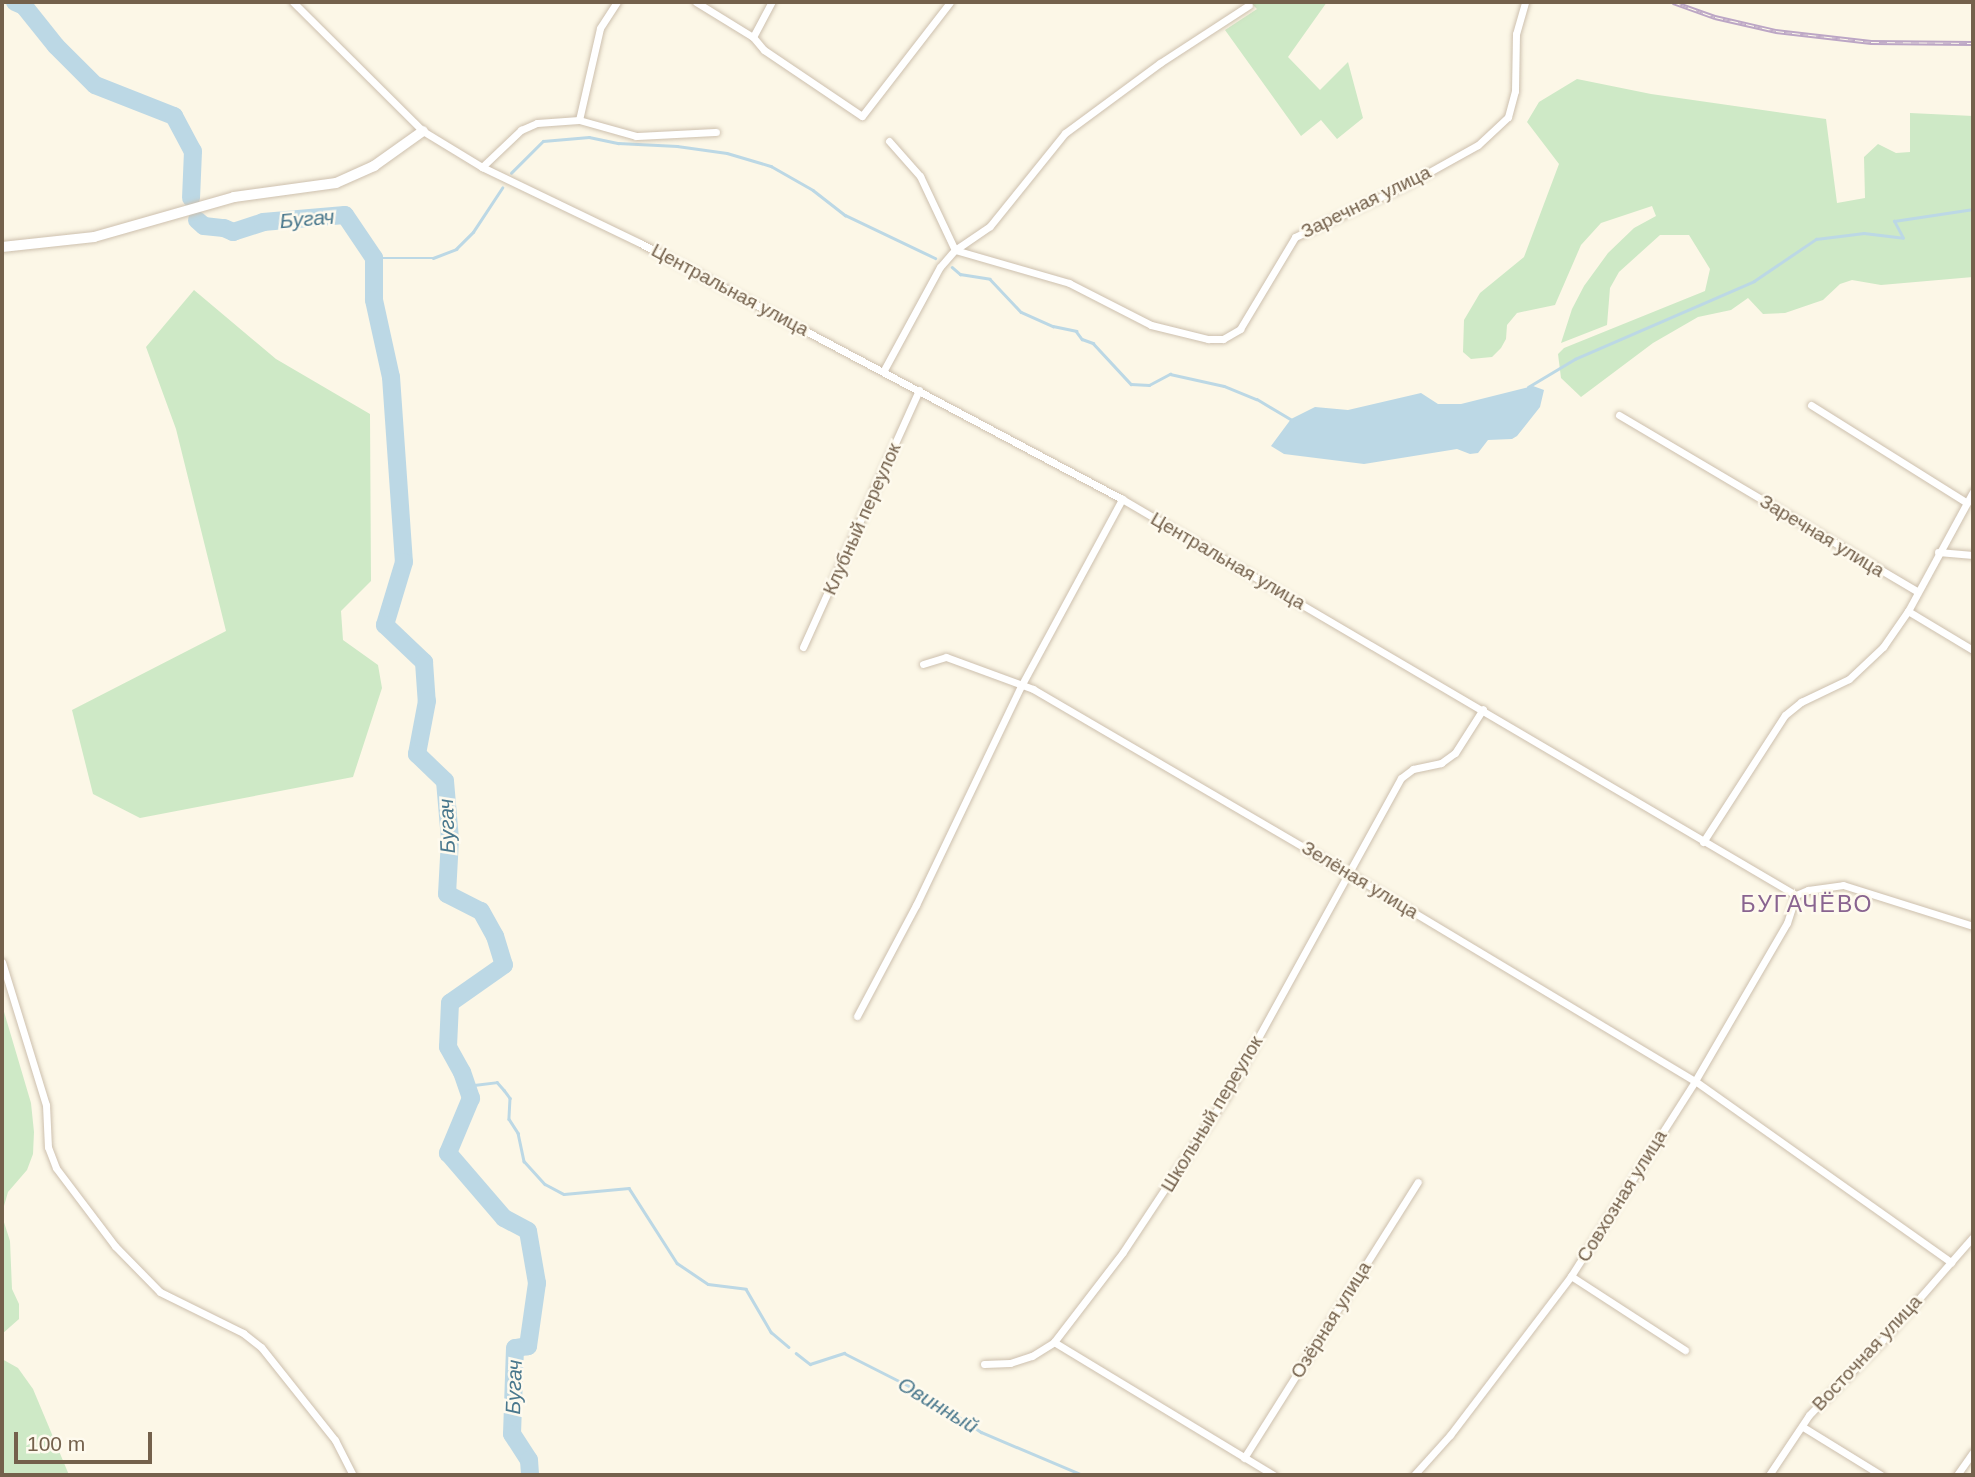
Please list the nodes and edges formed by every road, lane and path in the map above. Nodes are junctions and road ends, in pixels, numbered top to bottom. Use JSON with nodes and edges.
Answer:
{"nodes":[{"id":1,"x":293,"y":2,"type":"edge"},
{"id":2,"x":617,"y":2,"type":"edge"},
{"id":3,"x":696,"y":2,"type":"edge"},
{"id":4,"x":772,"y":2,"type":"edge"},
{"id":5,"x":950,"y":2,"type":"edge"},
{"id":6,"x":1525,"y":2,"type":"edge"},
{"id":7,"x":1249,"y":5,"type":"dead end"},
{"id":8,"x":753,"y":37,"type":"junction"},
{"id":9,"x":579,"y":120,"type":"junction"},
{"id":10,"x":424,"y":131,"type":"junction"},
{"id":11,"x":716,"y":132,"type":"dead end"},
{"id":12,"x":889,"y":141,"type":"dead end"},
{"id":13,"x":482,"y":167,"type":"junction"},
{"id":14,"x":2,"y":247,"type":"edge"},
{"id":15,"x":955,"y":250,"type":"junction"},
{"id":16,"x":884,"y":370,"type":"junction"},
{"id":17,"x":919,"y":390,"type":"junction"},
{"id":18,"x":1811,"y":405,"type":"dead end"},
{"id":19,"x":1619,"y":415,"type":"dead end"},
{"id":20,"x":1973,"y":492,"type":"edge"},
{"id":21,"x":1122,"y":499,"type":"junction"},
{"id":22,"x":1966,"y":503,"type":"junction"},
{"id":23,"x":1938,"y":552,"type":"junction"},
{"id":24,"x":1973,"y":555,"type":"edge"},
{"id":25,"x":1918,"y":592,"type":"junction"},
{"id":26,"x":1908,"y":611,"type":"junction"},
{"id":27,"x":803,"y":647,"type":"dead end"},
{"id":28,"x":1973,"y":650,"type":"edge"},
{"id":29,"x":923,"y":664,"type":"dead end"},
{"id":30,"x":1021,"y":686,"type":"junction"},
{"id":31,"x":1483,"y":709,"type":"junction"},
{"id":32,"x":1703,"y":842,"type":"junction"},
{"id":33,"x":1350,"y":874,"type":"junction"},
{"id":34,"x":1796,"y":895,"type":"junction"},
{"id":35,"x":1973,"y":926,"type":"edge"},
{"id":36,"x":2,"y":962,"type":"edge"},
{"id":37,"x":858,"y":1016,"type":"dead end"},
{"id":38,"x":1695,"y":1081,"type":"junction"},
{"id":39,"x":1418,"y":1182,"type":"dead end"},
{"id":40,"x":1973,"y":1237,"type":"edge"},
{"id":41,"x":1951,"y":1262,"type":"junction"},
{"id":42,"x":1571,"y":1276,"type":"junction"},
{"id":43,"x":1054,"y":1342,"type":"junction"},
{"id":44,"x":1685,"y":1350,"type":"dead end"},
{"id":45,"x":984,"y":1364,"type":"dead end"},
{"id":46,"x":1803,"y":1427,"type":"junction"},
{"id":47,"x":1973,"y":1452,"type":"edge"},
{"id":48,"x":1244,"y":1458,"type":"junction"},
{"id":49,"x":353,"y":1475,"type":"edge"},
{"id":50,"x":1274,"y":1475,"type":"edge"},
{"id":51,"x":1415,"y":1475,"type":"edge"},
{"id":52,"x":1769,"y":1475,"type":"edge"},
{"id":53,"x":1881,"y":1475,"type":"edge"},
{"id":54,"x":1957,"y":1475,"type":"edge"}],
"edges":[{"from":1,"to":10,"type":"street","name":"Центральная улица"},
{"from":2,"to":9,"type":"street"},
{"from":3,"to":8,"type":"street"},
{"from":4,"to":8,"type":"street"},
{"from":5,"to":8,"type":"street"},
{"from":6,"to":15,"type":"street","name":"Заречная улица"},
{"from":7,"to":15,"type":"street"},
{"from":9,"to":11,"type":"street"},
{"from":9,"to":13,"type":"street"},
{"from":10,"to":13,"type":"street","name":"Центральная улица"},
{"from":10,"to":14,"type":"street"},
{"from":12,"to":15,"type":"street"},
{"from":13,"to":16,"type":"street","name":"Центральная улица"},
{"from":15,"to":16,"type":"street"},
{"from":16,"to":17,"type":"street","name":"Центральная улица"},
{"from":17,"to":21,"type":"street","name":"Центральная улица"},
{"from":17,"to":27,"type":"street","name":"Клубный переулок"},
{"from":18,"to":22,"type":"street"},
{"from":19,"to":25,"type":"street","name":"Заречная улица"},
{"from":20,"to":22,"type":"street"},
{"from":21,"to":30,"type":"street"},
{"from":21,"to":31,"type":"street","name":"Центральная улица"},
{"from":22,"to":23,"type":"street"},
{"from":23,"to":24,"type":"street"},
{"from":23,"to":25,"type":"street"},
{"from":25,"to":26,"type":"street"},
{"from":26,"to":28,"type":"street"},
{"from":26,"to":32,"type":"street"},
{"from":29,"to":30,"type":"street","name":"Зелёная улица"},
{"from":30,"to":33,"type":"street","name":"Зелёная улица"},
{"from":30,"to":37,"type":"street"},
{"from":31,"to":32,"type":"street","name":"Центральная улица"},
{"from":31,"to":33,"type":"street","name":"Школьный переулок"},
{"from":32,"to":34,"type":"street","name":"Центральная улица"},
{"from":33,"to":38,"type":"street","name":"Зелёная улица"},
{"from":33,"to":43,"type":"street","name":"Школьный переулок"},
{"from":34,"to":35,"type":"street"},
{"from":34,"to":38,"type":"street","name":"Совхозная улица"},
{"from":36,"to":49,"type":"street"},
{"from":38,"to":41,"type":"street","name":"Зелёная улица"},
{"from":38,"to":42,"type":"street","name":"Совхозная улица"},
{"from":39,"to":48,"type":"street","name":"Озёрная улица"},
{"from":40,"to":41,"type":"street","name":"Восточная улица"},
{"from":41,"to":46,"type":"street","name":"Восточная улица"},
{"from":42,"to":44,"type":"street"},
{"from":42,"to":51,"type":"street","name":"Совхозная улица"},
{"from":43,"to":45,"type":"street"},
{"from":43,"to":48,"type":"street"},
{"from":46,"to":52,"type":"street","name":"Восточная улица"},
{"from":46,"to":53,"type":"street"},
{"from":47,"to":54,"type":"street"},
{"from":48,"to":50,"type":"street"}]}
